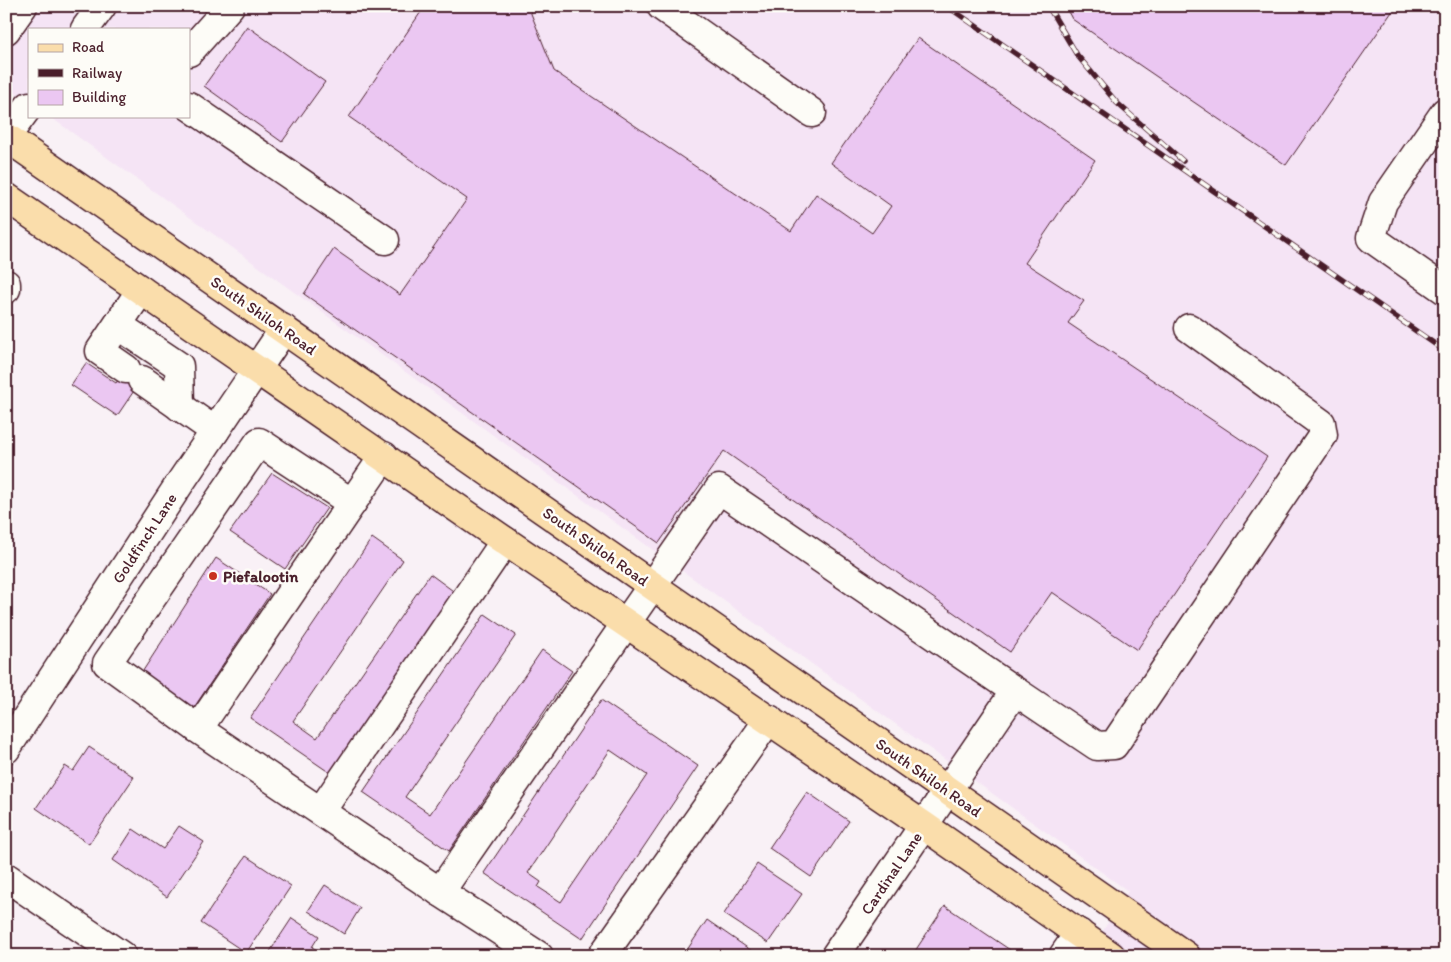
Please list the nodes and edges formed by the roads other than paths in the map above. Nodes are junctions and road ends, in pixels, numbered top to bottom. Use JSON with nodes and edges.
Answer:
{"nodes":[{"id":1,"x":23,"y":6,"type":"edge"},
{"id":2,"x":102,"y":6,"type":"edge"},
{"id":3,"x":230,"y":6,"type":"edge"},
{"id":4,"x":660,"y":6,"type":"edge"},
{"id":5,"x":86,"y":28,"type":"edge"},
{"id":6,"x":6,"y":30,"type":"edge"},
{"id":7,"x":190,"y":51,"type":"edge"},
{"id":8,"x":28,"y":107,"type":"edge"},
{"id":9,"x":190,"y":107,"type":"edge"},
{"id":10,"x":1445,"y":112,"type":"edge"},
{"id":11,"x":812,"y":113,"type":"dead end"},
{"id":12,"x":6,"y":137,"type":"edge"},
{"id":13,"x":6,"y":197,"type":"edge"},
{"id":14,"x":385,"y":240,"type":"dead end"},
{"id":15,"x":6,"y":284,"type":"edge"},
{"id":16,"x":6,"y":289,"type":"edge"},
{"id":17,"x":141,"y":290,"type":"junction"},
{"id":18,"x":1445,"y":290,"type":"edge"},
{"id":19,"x":118,"y":325,"type":"junction"},
{"id":20,"x":1189,"y":328,"type":"dead end"},
{"id":21,"x":284,"y":329,"type":"junction"},
{"id":22,"x":257,"y":369,"type":"junction"},
{"id":23,"x":180,"y":407,"type":"junction"},
{"id":24,"x":215,"y":431,"type":"junction"},
{"id":25,"x":384,"y":456,"type":"junction"},
{"id":26,"x":352,"y":503,"type":"junction"},
{"id":27,"x":505,"y":540,"type":"junction"},
{"id":28,"x":652,"y":585,"type":"junction"},
{"id":29,"x":628,"y":622,"type":"junction"},
{"id":30,"x":74,"y":645,"type":"junction"},
{"id":31,"x":107,"y":663,"type":"junction"},
{"id":32,"x":1015,"y":690,"type":"junction"},
{"id":33,"x":769,"y":719,"type":"junction"},
{"id":34,"x":198,"y":729,"type":"junction"},
{"id":35,"x":6,"y":749,"type":"edge"},
{"id":36,"x":947,"y":790,"type":"junction"},
{"id":37,"x":320,"y":811,"type":"junction"},
{"id":38,"x":924,"y":825,"type":"junction"},
{"id":39,"x":6,"y":877,"type":"edge"},
{"id":40,"x":440,"y":892,"type":"junction"},
{"id":41,"x":1079,"y":933,"type":"junction"},
{"id":42,"x":122,"y":956,"type":"edge"},
{"id":43,"x":540,"y":956,"type":"edge"},
{"id":44,"x":602,"y":956,"type":"edge"},
{"id":45,"x":834,"y":956,"type":"edge"},
{"id":46,"x":1063,"y":956,"type":"edge"},
{"id":47,"x":1111,"y":956,"type":"edge"},
{"id":48,"x":1186,"y":956,"type":"edge"}],
"edges":[{"from":1,"to":6,"type":"street"},
{"from":2,"to":5,"type":"street"},
{"from":3,"to":7,"type":"street"},
{"from":4,"to":11,"type":"street"},
{"from":8,"to":12,"type":"street"},
{"from":9,"to":14,"type":"street"},
{"from":10,"to":18,"type":"street"},
{"from":12,"to":21,"type":"main road","name":"South Shiloh Road"},
{"from":13,"to":17,"type":"main road"},
{"from":15,"to":16,"type":"street"},
{"from":17,"to":19,"type":"street"},
{"from":17,"to":22,"type":"main road"},
{"from":19,"to":23,"type":"street"},
{"from":19,"to":23,"type":"street"},
{"from":20,"to":32,"type":"street"},
{"from":21,"to":22,"type":"street","name":"Goldfinch Lane"},
{"from":21,"to":28,"type":"main road","name":"South Shiloh Road"},
{"from":22,"to":24,"type":"street","name":"Goldfinch Lane"},
{"from":22,"to":25,"type":"main road"},
{"from":23,"to":24,"type":"street"},
{"from":24,"to":30,"type":"street","name":"Goldfinch Lane"},
{"from":25,"to":26,"type":"street"},
{"from":25,"to":27,"type":"main road"},
{"from":26,"to":31,"type":"street"},
{"from":26,"to":34,"type":"street"},
{"from":27,"to":29,"type":"main road"},
{"from":27,"to":37,"type":"street"},
{"from":28,"to":29,"type":"street"},
{"from":28,"to":32,"type":"street"},
{"from":28,"to":36,"type":"main road","name":"South Shiloh Road"},
{"from":29,"to":33,"type":"main road"},
{"from":29,"to":40,"type":"street"},
{"from":30,"to":31,"type":"street"},
{"from":30,"to":35,"type":"street","name":"Goldfinch Lane"},
{"from":31,"to":34,"type":"street"},
{"from":32,"to":36,"type":"street","name":"Cardinal Lane"},
{"from":33,"to":38,"type":"main road"},
{"from":33,"to":44,"type":"street"},
{"from":34,"to":37,"type":"street"},
{"from":36,"to":38,"type":"street","name":"Cardinal Lane"},
{"from":36,"to":48,"type":"main road","name":"South Shiloh Road"},
{"from":37,"to":40,"type":"street"},
{"from":38,"to":41,"type":"main road"},
{"from":38,"to":45,"type":"street","name":"Cardinal Lane"},
{"from":39,"to":42,"type":"street"},
{"from":40,"to":43,"type":"street"},
{"from":41,"to":46,"type":"street"},
{"from":41,"to":47,"type":"main road"}]}
